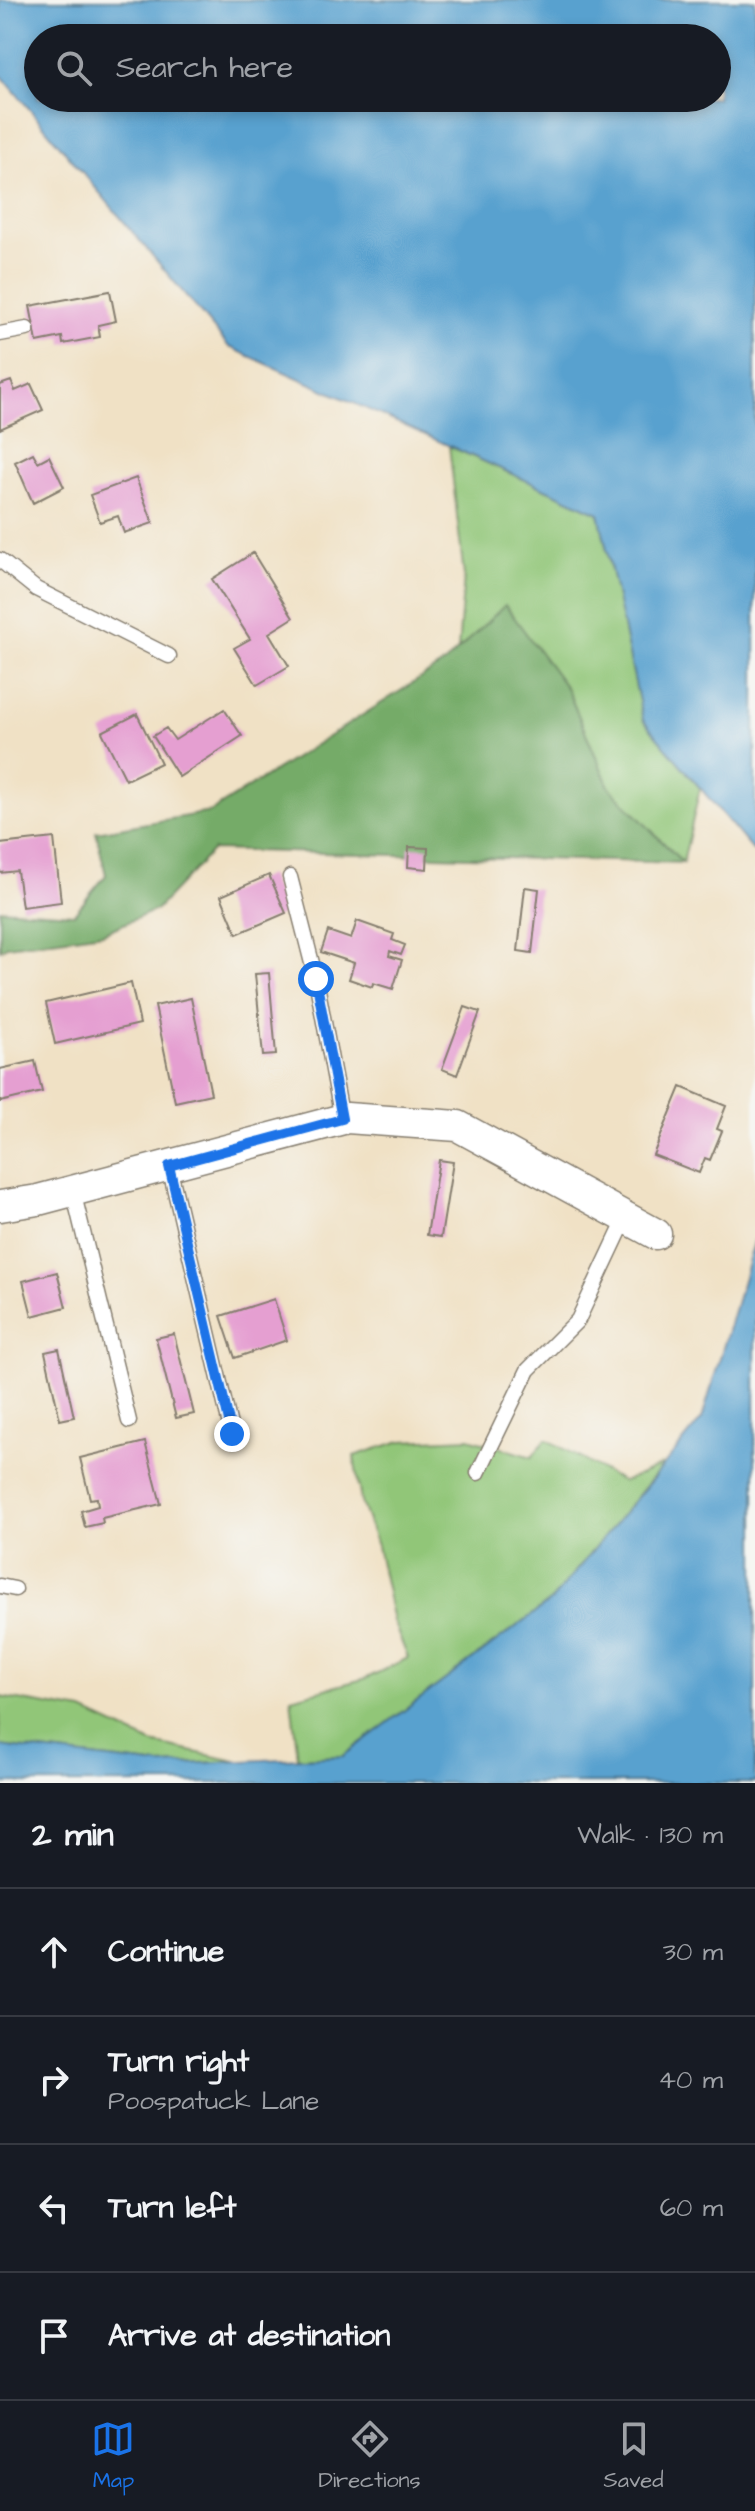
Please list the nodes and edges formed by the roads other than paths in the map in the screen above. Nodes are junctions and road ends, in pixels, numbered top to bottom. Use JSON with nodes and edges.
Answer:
{"nodes":[{"id":1,"x":27,"y":329,"type":"dead end"},
{"id":2,"x":0,"y":334,"type":"edge"},
{"id":3,"x":0,"y":560,"type":"edge"},
{"id":4,"x":169,"y":656,"type":"dead end"},
{"id":5,"x":290,"y":877,"type":"dead end"},
{"id":6,"x":342,"y":1119,"type":"junction"},
{"id":7,"x":169,"y":1166,"type":"junction"},
{"id":8,"x":73,"y":1191,"type":"junction"},
{"id":9,"x":0,"y":1206,"type":"edge"},
{"id":10,"x":626,"y":1218,"type":"junction"},
{"id":11,"x":656,"y":1234,"type":"dead end"},
{"id":12,"x":129,"y":1421,"type":"dead end"},
{"id":13,"x":232,"y":1434,"type":"dead end"},
{"id":14,"x":478,"y":1473,"type":"dead end"}],
"edges":[{"from":1,"to":2,"type":"lane"},
{"from":3,"to":4,"type":"lane"},
{"from":5,"to":6,"type":"lane"},
{"from":6,"to":7,"type":"street"},
{"from":6,"to":10,"type":"street"},
{"from":7,"to":8,"type":"street"},
{"from":7,"to":13,"type":"lane"},
{"from":8,"to":9,"type":"street"},
{"from":8,"to":12,"type":"lane"},
{"from":10,"to":11,"type":"street"},
{"from":10,"to":14,"type":"lane"}]}
